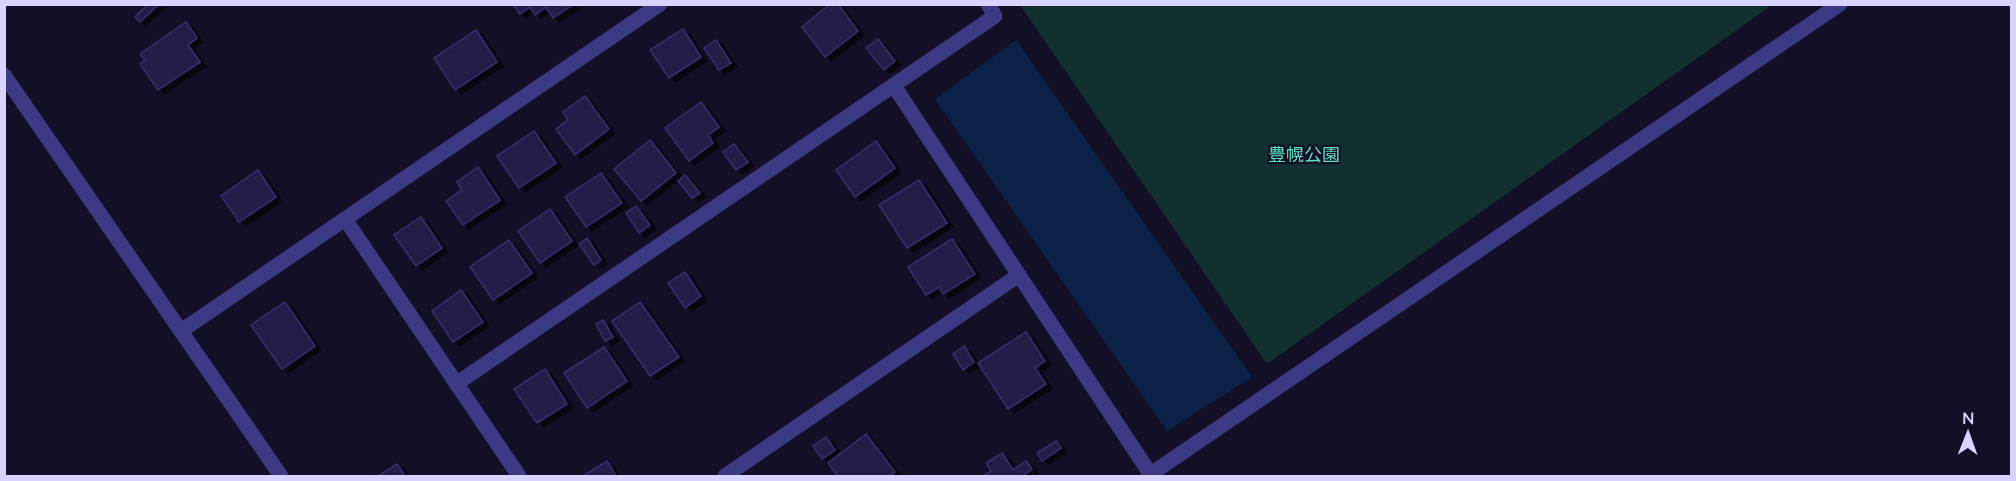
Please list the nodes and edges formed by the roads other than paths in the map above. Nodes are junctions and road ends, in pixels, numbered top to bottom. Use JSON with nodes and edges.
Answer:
{"nodes":[{"id":1,"x":660,"y":4,"type":"edge"},
{"id":2,"x":988,"y":4,"type":"edge"},
{"id":3,"x":1840,"y":4,"type":"edge"},
{"id":4,"x":4,"y":75,"type":"edge"},
{"id":5,"x":894,"y":86,"type":"junction"},
{"id":6,"x":345,"y":219,"type":"junction"},
{"id":7,"x":1019,"y":275,"type":"junction"},
{"id":8,"x":181,"y":331,"type":"junction"},
{"id":9,"x":456,"y":384,"type":"junction"},
{"id":10,"x":1149,"y":476,"type":"edge"},
{"id":11,"x":281,"y":477,"type":"edge"},
{"id":12,"x":519,"y":477,"type":"edge"},
{"id":13,"x":724,"y":477,"type":"edge"}],
"edges":[{"from":1,"to":6,"type":"street"},
{"from":2,"to":5,"type":"street"},
{"from":3,"to":10,"type":"street"},
{"from":4,"to":8,"type":"street"},
{"from":5,"to":7,"type":"street"},
{"from":5,"to":9,"type":"street"},
{"from":6,"to":8,"type":"street"},
{"from":6,"to":9,"type":"street"},
{"from":7,"to":10,"type":"street"},
{"from":7,"to":13,"type":"street"},
{"from":8,"to":11,"type":"street"},
{"from":9,"to":12,"type":"street"}]}
